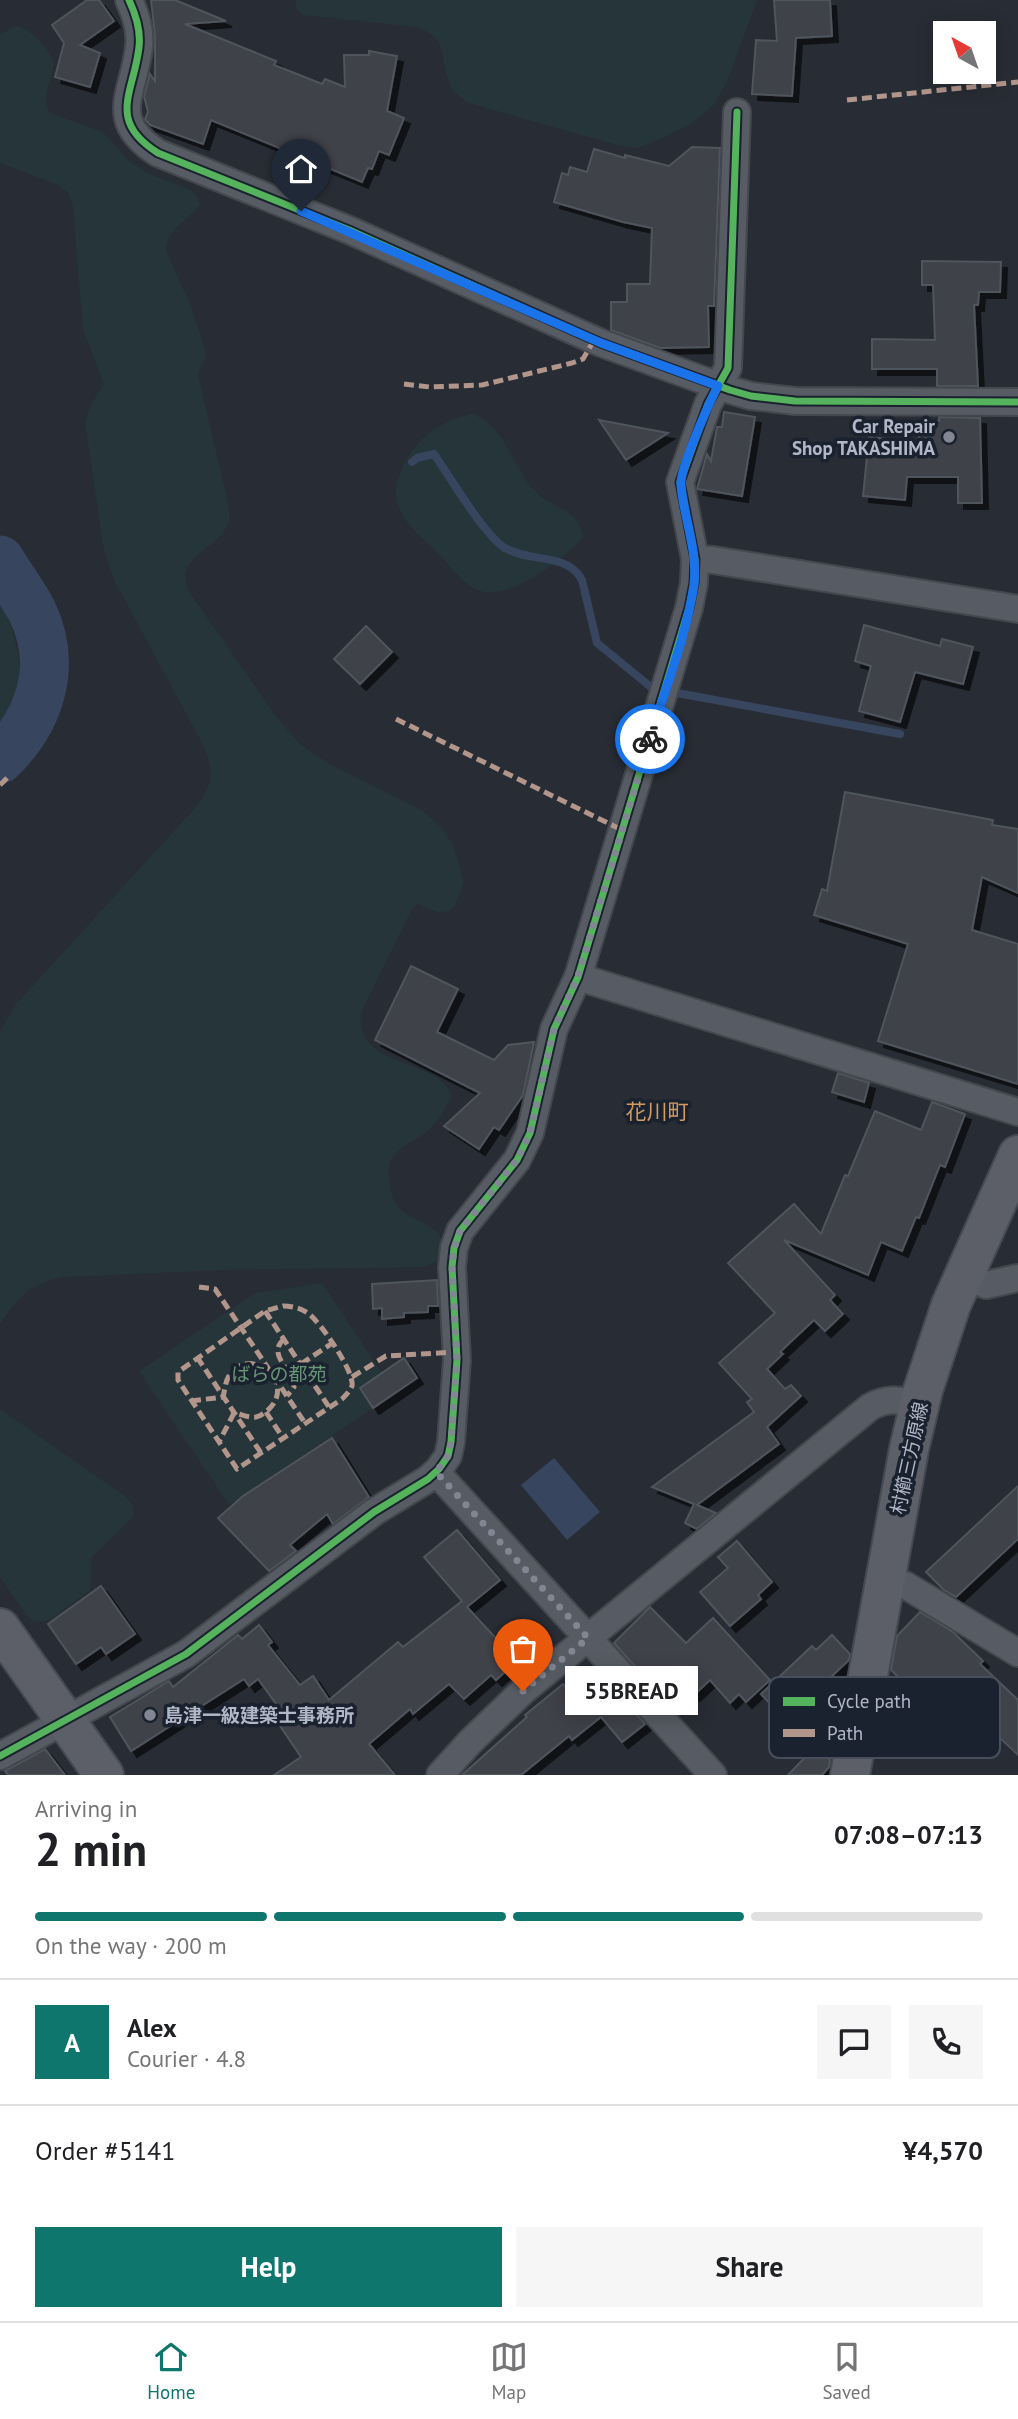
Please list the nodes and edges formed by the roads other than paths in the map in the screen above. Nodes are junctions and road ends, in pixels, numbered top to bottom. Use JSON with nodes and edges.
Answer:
{"nodes":[{"id":1,"x":129,"y":0,"type":"edge"},
{"id":2,"x":737,"y":112,"type":"dead end"},
{"id":3,"x":718,"y":386,"type":"junction"},
{"id":4,"x":1018,"y":402,"type":"edge"},
{"id":5,"x":695,"y":559,"type":"junction"},
{"id":6,"x":1018,"y":609,"type":"edge"},
{"id":7,"x":578,"y":976,"type":"junction"},
{"id":8,"x":1018,"y":1112,"type":"edge"},
{"id":9,"x":1018,"y":1155,"type":"edge"},
{"id":10,"x":964,"y":1275,"type":"junction"},
{"id":11,"x":1018,"y":1278,"type":"edge"},
{"id":12,"x":919,"y":1404,"type":"junction"},
{"id":13,"x":436,"y":1472,"type":"junction"},
{"id":14,"x":885,"y":1581,"type":"junction"},
{"id":15,"x":0,"y":1628,"type":"edge"},
{"id":16,"x":588,"y":1638,"type":"junction"},
{"id":17,"x":1018,"y":1653,"type":"edge"},
{"id":18,"x":868,"y":1677,"type":"edge"},
{"id":19,"x":64,"y":1720,"type":"junction"},
{"id":20,"x":0,"y":1756,"type":"edge"},
{"id":21,"x":446,"y":1773,"type":"edge"},
{"id":22,"x":104,"y":1775,"type":"edge"},
{"id":23,"x":713,"y":1775,"type":"edge"}],
"edges":[{"from":1,"to":3,"type":"street"},
{"from":2,"to":3,"type":"street"},
{"from":3,"to":4,"type":"street"},
{"from":3,"to":5,"type":"street"},
{"from":5,"to":6,"type":"street"},
{"from":5,"to":7,"type":"street"},
{"from":7,"to":8,"type":"street"},
{"from":7,"to":13,"type":"street"},
{"from":9,"to":10,"type":"main road","name":"村櫛三方原線"},
{"from":10,"to":11,"type":"street"},
{"from":10,"to":12,"type":"main road","name":"村櫛三方原線"},
{"from":12,"to":14,"type":"main road","name":"村櫛三方原線"},
{"from":12,"to":16,"type":"street"},
{"from":13,"to":16,"type":"street"},
{"from":13,"to":19,"type":"street"},
{"from":14,"to":17,"type":"street"},
{"from":14,"to":18,"type":"main road","name":"村櫛三方原線"},
{"from":15,"to":19,"type":"main road"},
{"from":16,"to":21,"type":"street"},
{"from":16,"to":23,"type":"street"},
{"from":19,"to":20,"type":"street"},
{"from":19,"to":22,"type":"main road"}]}
